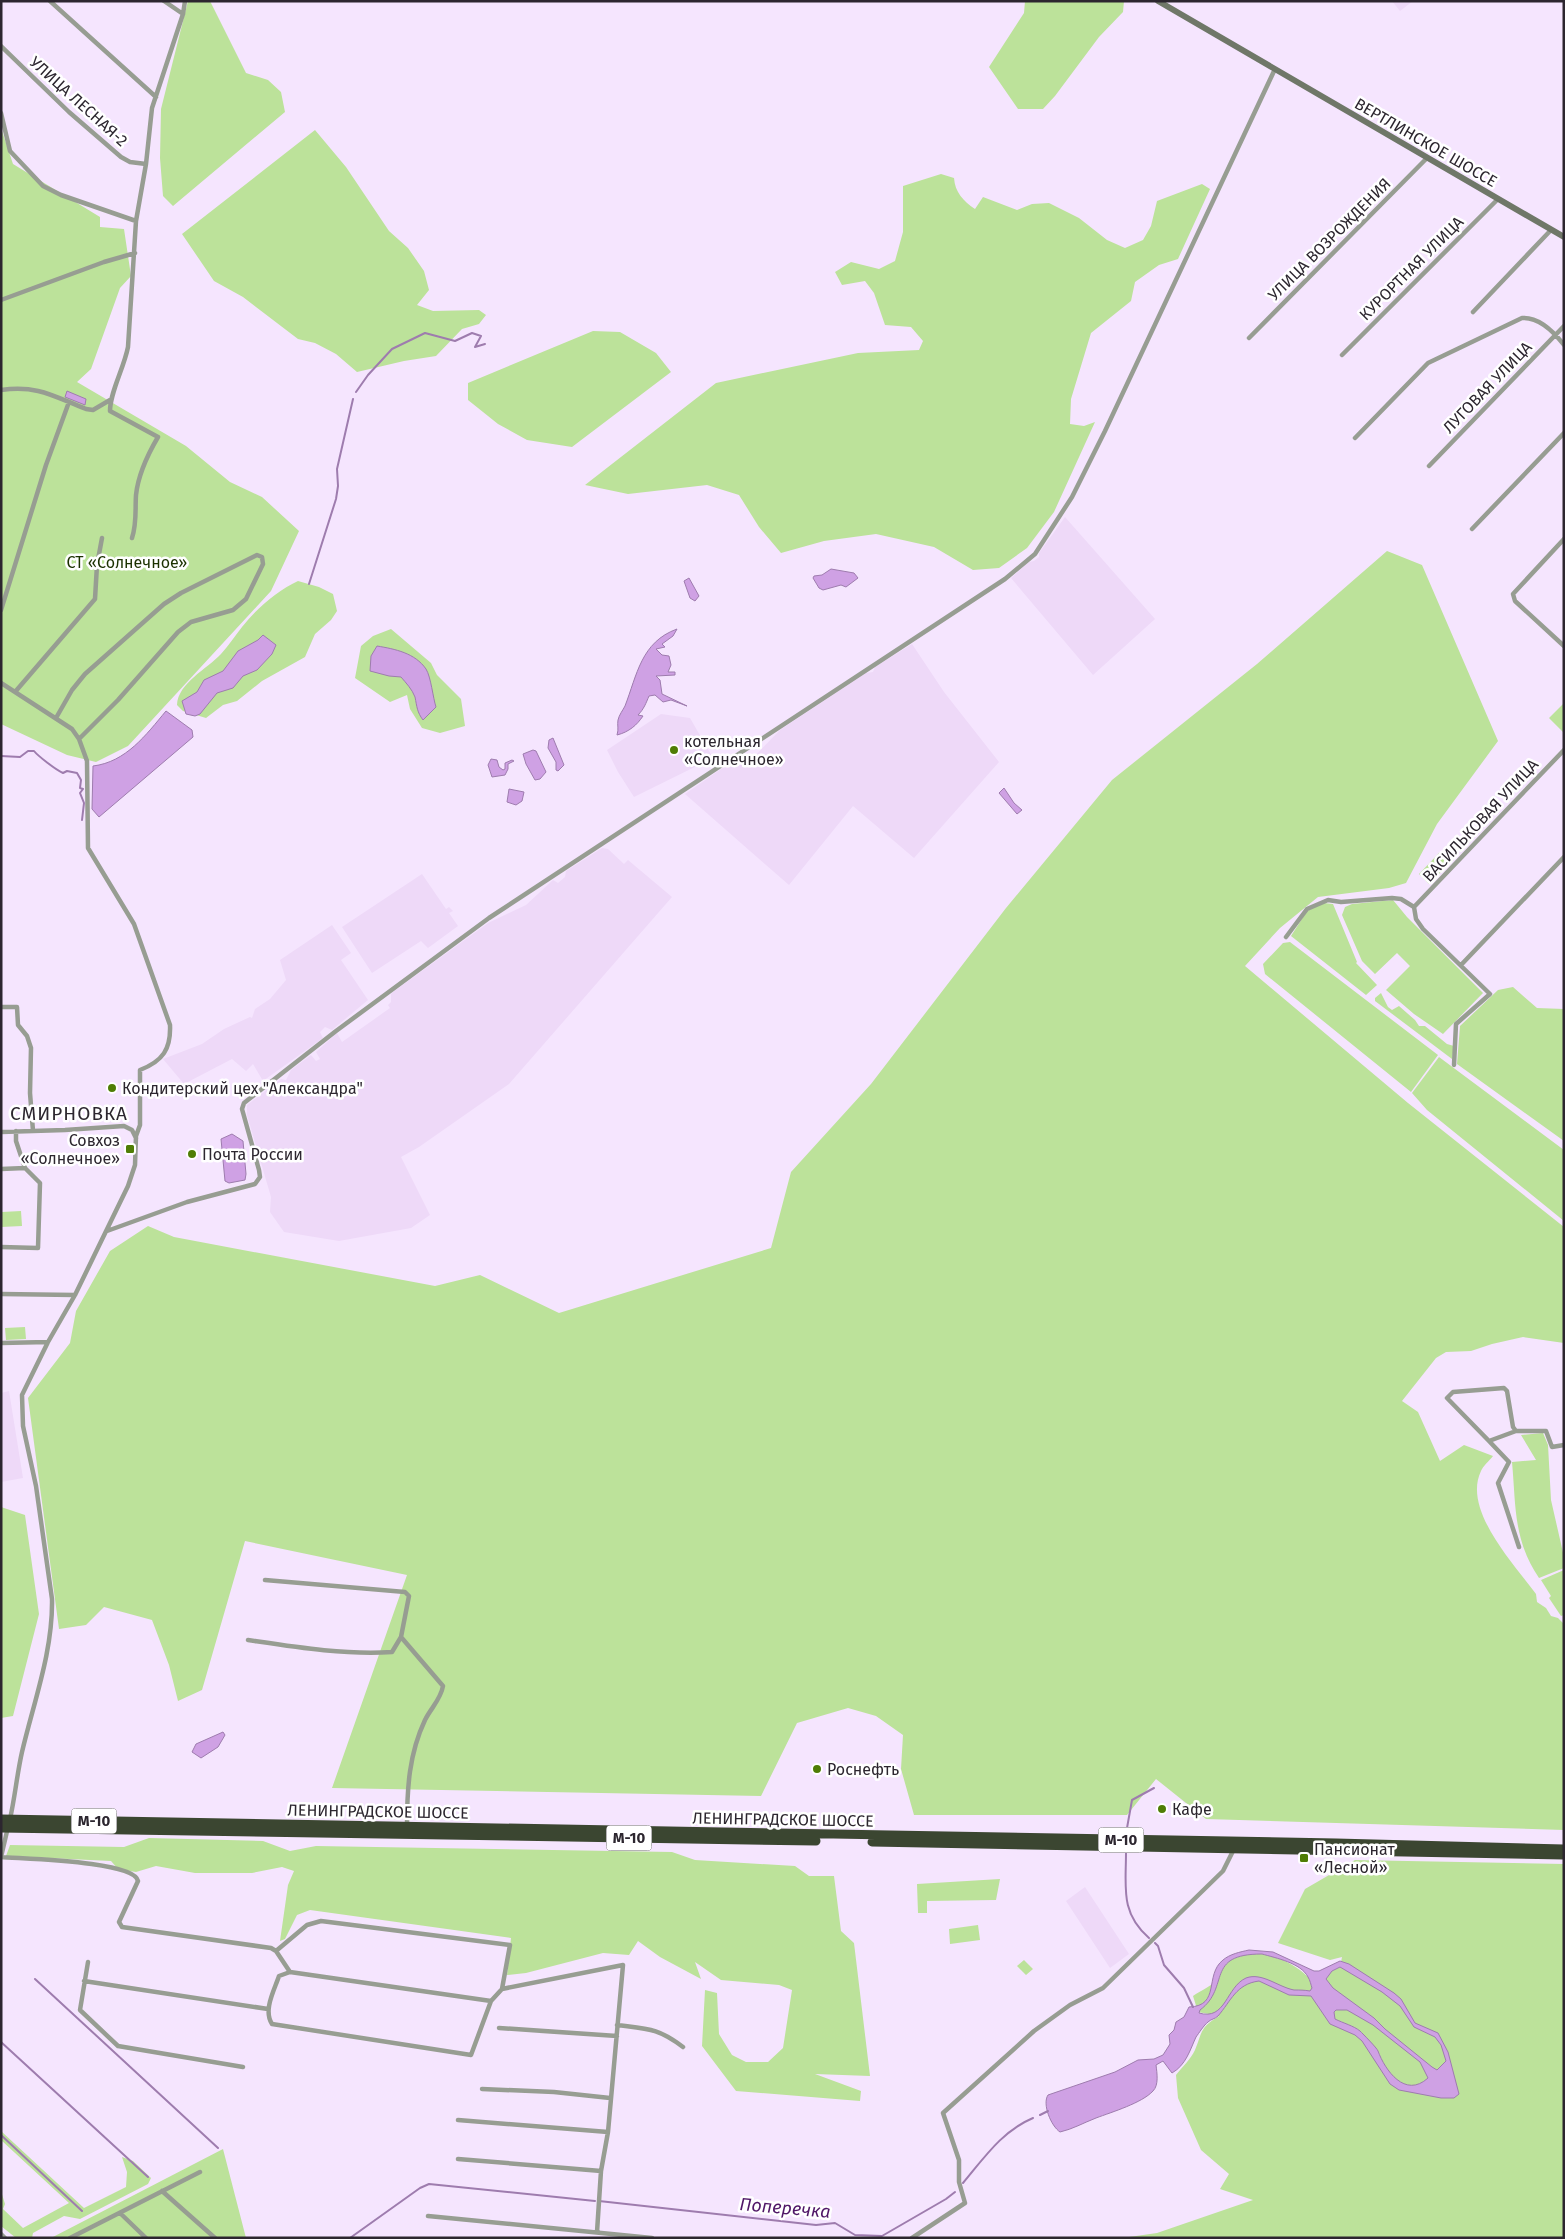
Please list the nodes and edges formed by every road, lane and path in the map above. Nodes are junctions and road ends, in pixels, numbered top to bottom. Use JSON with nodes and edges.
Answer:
{"nodes":[{"id":1,"x":50,"y":1,"type":"edge"},
{"id":2,"x":164,"y":1,"type":"edge"},
{"id":3,"x":185,"y":1,"type":"edge"},
{"id":4,"x":1158,"y":1,"type":"edge"},
{"id":5,"x":183,"y":14,"type":"junction"},
{"id":6,"x":1,"y":46,"type":"edge"},
{"id":7,"x":1275,"y":70,"type":"junction"},
{"id":8,"x":156,"y":97,"type":"junction"},
{"id":9,"x":1,"y":113,"type":"edge"},
{"id":10,"x":1427,"y":158,"type":"junction"},
{"id":11,"x":146,"y":164,"type":"junction"},
{"id":12,"x":1498,"y":199,"type":"junction"},
{"id":13,"x":136,"y":221,"type":"junction"},
{"id":14,"x":1551,"y":230,"type":"junction"},
{"id":15,"x":1564,"y":237,"type":"edge"},
{"id":16,"x":135,"y":253,"type":"junction"},
{"id":17,"x":1,"y":300,"type":"edge"},
{"id":18,"x":1473,"y":312,"type":"dead end"},
{"id":19,"x":1564,"y":326,"type":"edge"},
{"id":20,"x":1556,"y":334,"type":"junction"},
{"id":21,"x":1250,"y":338,"type":"dead end"},
{"id":22,"x":1564,"y":344,"type":"edge"},
{"id":23,"x":1342,"y":355,"type":"dead end"},
{"id":24,"x":1,"y":390,"type":"edge"},
{"id":25,"x":110,"y":400,"type":"junction"},
{"id":26,"x":69,"y":402,"type":"junction"},
{"id":27,"x":1564,"y":433,"type":"edge"},
{"id":28,"x":1356,"y":438,"type":"dead end"},
{"id":29,"x":1429,"y":466,"type":"dead end"},
{"id":30,"x":1472,"y":529,"type":"dead end"},
{"id":31,"x":102,"y":538,"type":"dead end"},
{"id":32,"x":132,"y":538,"type":"dead end"},
{"id":33,"x":1564,"y":539,"type":"edge"},
{"id":34,"x":1,"y":610,"type":"edge"},
{"id":35,"x":1564,"y":646,"type":"edge"},
{"id":36,"x":1,"y":683,"type":"edge"},
{"id":37,"x":15,"y":692,"type":"junction"},
{"id":38,"x":56,"y":718,"type":"junction"},
{"id":39,"x":79,"y":739,"type":"junction"},
{"id":40,"x":1564,"y":750,"type":"edge"},
{"id":41,"x":1564,"y":857,"type":"edge"},
{"id":42,"x":1414,"y":907,"type":"junction"},
{"id":43,"x":1286,"y":937,"type":"dead end"},
{"id":44,"x":1461,"y":965,"type":"junction"},
{"id":45,"x":1,"y":1007,"type":"edge"},
{"id":46,"x":1454,"y":1064,"type":"dead end"},
{"id":47,"x":16,"y":1131,"type":"junction"},
{"id":48,"x":33,"y":1131,"type":"junction"},
{"id":49,"x":1,"y":1132,"type":"edge"},
{"id":50,"x":136,"y":1136,"type":"junction"},
{"id":51,"x":25,"y":1168,"type":"junction"},
{"id":52,"x":1,"y":1169,"type":"edge"},
{"id":53,"x":107,"y":1232,"type":"junction"},
{"id":54,"x":1,"y":1247,"type":"edge"},
{"id":55,"x":1,"y":1294,"type":"edge"},
{"id":56,"x":75,"y":1296,"type":"junction"},
{"id":57,"x":48,"y":1342,"type":"junction"},
{"id":58,"x":1,"y":1343,"type":"edge"},
{"id":59,"x":1516,"y":1431,"type":"junction"},
{"id":60,"x":1489,"y":1441,"type":"junction"},
{"id":61,"x":1564,"y":1445,"type":"edge"},
{"id":62,"x":1519,"y":1547,"type":"dead end"},
{"id":63,"x":265,"y":1580,"type":"dead end"},
{"id":64,"x":401,"y":1637,"type":"junction"},
{"id":65,"x":248,"y":1640,"type":"dead end"},
{"id":66,"x":5,"y":1824,"type":"edge"},
{"id":67,"x":407,"y":1827,"type":"junction"},
{"id":68,"x":1235,"y":1845,"type":"junction"},
{"id":69,"x":1564,"y":1849,"type":"edge"},
{"id":70,"x":1564,"y":1855,"type":"edge"},
{"id":71,"x":1,"y":1857,"type":"edge"},
{"id":72,"x":276,"y":1951,"type":"junction"},
{"id":73,"x":88,"y":1962,"type":"dead end"},
{"id":74,"x":290,"y":1972,"type":"junction"},
{"id":75,"x":84,"y":1980,"type":"junction"},
{"id":76,"x":502,"y":1989,"type":"junction"},
{"id":77,"x":491,"y":2001,"type":"junction"},
{"id":78,"x":268,"y":2009,"type":"junction"},
{"id":79,"x":617,"y":2025,"type":"junction"},
{"id":80,"x":499,"y":2028,"type":"dead end"},
{"id":81,"x":617,"y":2036,"type":"junction"},
{"id":82,"x":683,"y":2047,"type":"dead end"},
{"id":83,"x":243,"y":2067,"type":"dead end"},
{"id":84,"x":482,"y":2089,"type":"dead end"},
{"id":85,"x":610,"y":2098,"type":"junction"},
{"id":86,"x":458,"y":2120,"type":"dead end"},
{"id":87,"x":608,"y":2132,"type":"junction"},
{"id":88,"x":458,"y":2159,"type":"dead end"},
{"id":89,"x":601,"y":2171,"type":"junction"},
{"id":90,"x":200,"y":2172,"type":"dead end"},
{"id":91,"x":162,"y":2191,"type":"junction"},
{"id":92,"x":120,"y":2213,"type":"junction"},
{"id":93,"x":428,"y":2216,"type":"dead end"},
{"id":94,"x":597,"y":2232,"type":"junction"},
{"id":95,"x":1,"y":2234,"type":"edge"},
{"id":96,"x":78,"y":2236,"type":"edge"},
{"id":97,"x":6,"y":2238,"type":"edge"},
{"id":98,"x":70,"y":2238,"type":"edge"},
{"id":99,"x":146,"y":2238,"type":"edge"},
{"id":100,"x":215,"y":2238,"type":"edge"},
{"id":101,"x":652,"y":2238,"type":"edge"},
{"id":102,"x":912,"y":2238,"type":"edge"}],
"edges":[{"from":1,"to":8,"type":"street"},
{"from":2,"to":5,"type":"street"},
{"from":3,"to":5,"type":"street"},
{"from":4,"to":7,"type":"main road","name":"ВЕРТЛИНСКОЕ ШОССЕ"},
{"from":5,"to":8,"type":"street"},
{"from":6,"to":11,"type":"street","name":"УЛИЦА ЛЕСНАЯ-2"},
{"from":7,"to":10,"type":"main road","name":"ВЕРТЛИНСКОЕ ШОССЕ"},
{"from":7,"to":53,"type":"street"},
{"from":8,"to":11,"type":"street"},
{"from":9,"to":13,"type":"street"},
{"from":10,"to":12,"type":"main road","name":"ВЕРТЛИНСКОЕ ШОССЕ"},
{"from":10,"to":21,"type":"street","name":"УЛИЦА ВОЗРОЖДЕНИЯ"},
{"from":11,"to":13,"type":"street"},
{"from":12,"to":14,"type":"main road","name":"ВЕРТЛИНСКОЕ ШОССЕ"},
{"from":12,"to":23,"type":"street","name":"КУРОРТНАЯ УЛИЦА"},
{"from":13,"to":16,"type":"street"},
{"from":14,"to":15,"type":"main road","name":"ВЕРТЛИНСКОЕ ШОССЕ"},
{"from":14,"to":18,"type":"street"},
{"from":16,"to":17,"type":"street"},
{"from":16,"to":25,"type":"street"},
{"from":19,"to":20,"type":"street","name":"ЛУГОВАЯ УЛИЦА"},
{"from":20,"to":22,"type":"street"},
{"from":20,"to":28,"type":"street"},
{"from":20,"to":29,"type":"street","name":"ЛУГОВАЯ УЛИЦА"},
{"from":24,"to":26,"type":"street"},
{"from":25,"to":26,"type":"street"},
{"from":25,"to":32,"type":"street"},
{"from":26,"to":34,"type":"street"},
{"from":27,"to":30,"type":"street"},
{"from":31,"to":37,"type":"street"},
{"from":33,"to":35,"type":"street"},
{"from":36,"to":37,"type":"street"},
{"from":37,"to":38,"type":"street"},
{"from":38,"to":39,"type":"street"},
{"from":38,"to":39,"type":"street"},
{"from":39,"to":50,"type":"street"},
{"from":40,"to":42,"type":"street","name":"ВАСИЛЬКОВАЯ УЛИЦА"},
{"from":41,"to":44,"type":"street"},
{"from":42,"to":43,"type":"street"},
{"from":42,"to":44,"type":"street"},
{"from":44,"to":46,"type":"street"},
{"from":45,"to":48,"type":"street"},
{"from":47,"to":48,"type":"street"},
{"from":47,"to":49,"type":"street"},
{"from":47,"to":51,"type":"street"},
{"from":48,"to":50,"type":"street"},
{"from":50,"to":53,"type":"street"},
{"from":51,"to":52,"type":"street"},
{"from":51,"to":54,"type":"street"},
{"from":53,"to":56,"type":"street"},
{"from":55,"to":56,"type":"street"},
{"from":56,"to":57,"type":"street"},
{"from":57,"to":58,"type":"street"},
{"from":57,"to":66,"type":"street"},
{"from":59,"to":60,"type":"street"},
{"from":59,"to":60,"type":"street"},
{"from":59,"to":61,"type":"street"},
{"from":60,"to":62,"type":"street"},
{"from":63,"to":64,"type":"street"},
{"from":64,"to":65,"type":"street"},
{"from":64,"to":67,"type":"street"},
{"from":66,"to":67,"type":"highway","name":"ЛЕНИНГРАДСКОЕ ШОССЕ","number":"М-10"},
{"from":66,"to":68,"type":"highway","name":"ЛЕНИНГРАДСКОЕ ШОССЕ","number":"М-10"},
{"from":66,"to":71,"type":"street"},
{"from":67,"to":68,"type":"highway","name":"ЛЕНИНГРАДСКОЕ ШОССЕ","number":"М-10"},
{"from":68,"to":69,"type":"highway","name":"ЛЕНИНГРАДСКОЕ ШОССЕ","number":"М-10"},
{"from":68,"to":70,"type":"highway","name":"ЛЕНИНГРАДСКОЕ ШОССЕ","number":"М-10"},
{"from":68,"to":102,"type":"street"},
{"from":71,"to":72,"type":"street"},
{"from":72,"to":74,"type":"street"},
{"from":72,"to":76,"type":"street"},
{"from":73,"to":75,"type":"street"},
{"from":74,"to":77,"type":"street"},
{"from":74,"to":78,"type":"street"},
{"from":75,"to":78,"type":"street"},
{"from":75,"to":83,"type":"street"},
{"from":76,"to":77,"type":"street"},
{"from":76,"to":79,"type":"street"},
{"from":77,"to":78,"type":"street"},
{"from":79,"to":81,"type":"street"},
{"from":79,"to":82,"type":"street"},
{"from":80,"to":81,"type":"street"},
{"from":81,"to":85,"type":"street"},
{"from":84,"to":85,"type":"street"},
{"from":85,"to":87,"type":"street"},
{"from":86,"to":87,"type":"street"},
{"from":87,"to":89,"type":"street"},
{"from":88,"to":89,"type":"street"},
{"from":89,"to":94,"type":"street"},
{"from":90,"to":91,"type":"street"},
{"from":91,"to":92,"type":"street"},
{"from":91,"to":100,"type":"street"},
{"from":92,"to":96,"type":"street"},
{"from":92,"to":99,"type":"street"},
{"from":93,"to":94,"type":"street"},
{"from":94,"to":101,"type":"street"},
{"from":95,"to":97,"type":"street"},
{"from":96,"to":98,"type":"street"}]}
